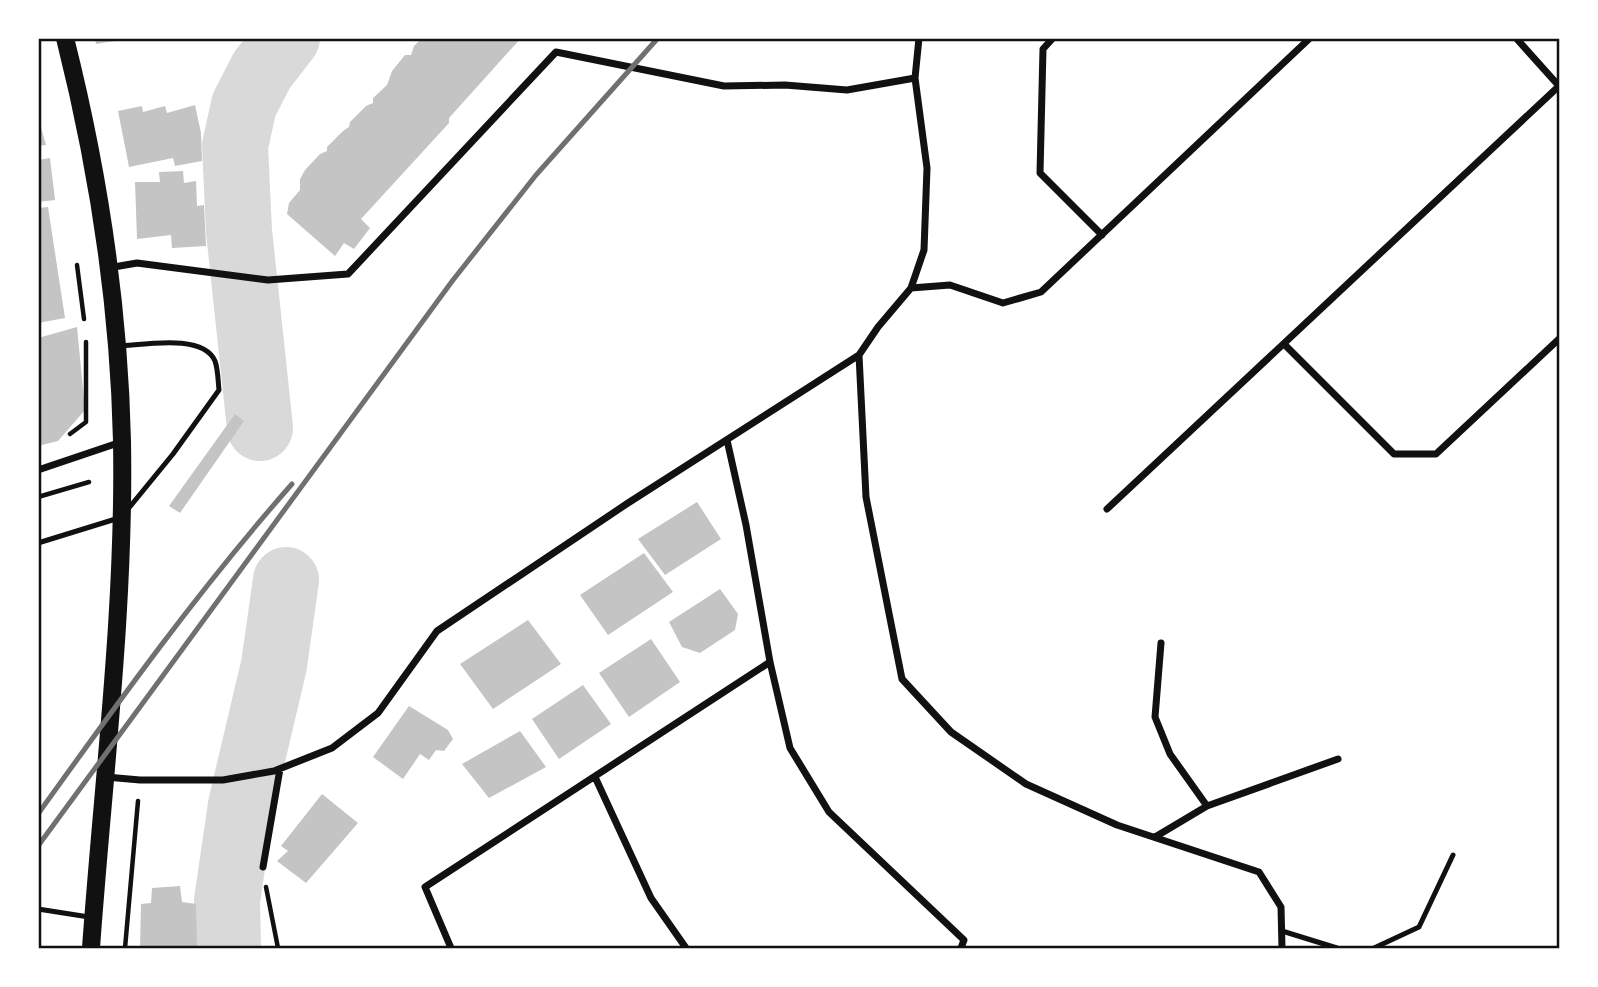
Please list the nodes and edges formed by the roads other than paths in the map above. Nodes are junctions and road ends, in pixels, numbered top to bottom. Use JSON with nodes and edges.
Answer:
{"nodes":[{"id":1,"x":65,"y":38,"type":"edge"},
{"id":2,"x":919,"y":38,"type":"edge"},
{"id":3,"x":1053,"y":38,"type":"edge"},
{"id":4,"x":1310,"y":38,"type":"edge"},
{"id":5,"x":1516,"y":38,"type":"edge"},
{"id":6,"x":915,"y":78,"type":"junction"},
{"id":7,"x":1102,"y":235,"type":"junction"},
{"id":8,"x":108,"y":268,"type":"junction"},
{"id":9,"x":911,"y":289,"type":"junction"},
{"id":10,"x":1559,"y":338,"type":"edge"},
{"id":11,"x":1284,"y":345,"type":"junction"},
{"id":12,"x":116,"y":347,"type":"junction"},
{"id":13,"x":859,"y":355,"type":"junction"},
{"id":14,"x":727,"y":440,"type":"junction"},
{"id":15,"x":122,"y":441,"type":"junction"},
{"id":16,"x":38,"y":470,"type":"edge"},
{"id":17,"x":1107,"y":509,"type":"dead end"},
{"id":18,"x":121,"y":518,"type":"junction"},
{"id":19,"x":38,"y":543,"type":"edge"},
{"id":20,"x":1161,"y":643,"type":"dead end"},
{"id":21,"x":770,"y":662,"type":"junction"},
{"id":22,"x":1338,"y":759,"type":"dead end"},
{"id":23,"x":277,"y":770,"type":"junction"},
{"id":24,"x":105,"y":776,"type":"junction"},
{"id":25,"x":595,"y":777,"type":"junction"},
{"id":26,"x":1207,"y":806,"type":"junction"},
{"id":27,"x":1155,"y":838,"type":"junction"},
{"id":28,"x":1453,"y":855,"type":"dead end"},
{"id":29,"x":263,"y":867,"type":"road end"},
{"id":30,"x":38,"y":909,"type":"edge"},
{"id":31,"x":92,"y":918,"type":"junction"},
{"id":32,"x":1282,"y":931,"type":"junction"},
{"id":33,"x":92,"y":948,"type":"edge"},
{"id":34,"x":451,"y":948,"type":"edge"},
{"id":35,"x":686,"y":948,"type":"edge"},
{"id":36,"x":961,"y":948,"type":"edge"},
{"id":37,"x":1282,"y":948,"type":"edge"},
{"id":38,"x":1337,"y":948,"type":"edge"},
{"id":39,"x":1374,"y":948,"type":"edge"}],
"edges":[{"from":1,"to":8,"type":"main road"},
{"from":2,"to":6,"type":"street"},
{"from":3,"to":7,"type":"street"},
{"from":4,"to":7,"type":"street"},
{"from":5,"to":11,"type":"street"},
{"from":6,"to":8,"type":"street"},
{"from":6,"to":9,"type":"street"},
{"from":7,"to":9,"type":"street"},
{"from":8,"to":12,"type":"main road"},
{"from":9,"to":13,"type":"street"},
{"from":10,"to":11,"type":"street"},
{"from":11,"to":17,"type":"street"},
{"from":12,"to":15,"type":"main road"},
{"from":12,"to":18,"type":"lane"},
{"from":13,"to":14,"type":"street"},
{"from":13,"to":27,"type":"street"},
{"from":14,"to":21,"type":"street"},
{"from":14,"to":23,"type":"street"},
{"from":15,"to":16,"type":"street"},
{"from":15,"to":18,"type":"main road"},
{"from":18,"to":19,"type":"lane"},
{"from":18,"to":24,"type":"main road"},
{"from":20,"to":26,"type":"street"},
{"from":21,"to":25,"type":"street"},
{"from":21,"to":36,"type":"street"},
{"from":22,"to":26,"type":"street"},
{"from":23,"to":24,"type":"street"},
{"from":23,"to":29,"type":"street"},
{"from":24,"to":31,"type":"main road"},
{"from":25,"to":34,"type":"street"},
{"from":25,"to":35,"type":"street"},
{"from":26,"to":27,"type":"street"},
{"from":27,"to":32,"type":"street"},
{"from":28,"to":39,"type":"lane"},
{"from":30,"to":31,"type":"lane"},
{"from":31,"to":33,"type":"main road"},
{"from":32,"to":37,"type":"street"},
{"from":32,"to":38,"type":"lane"}]}
